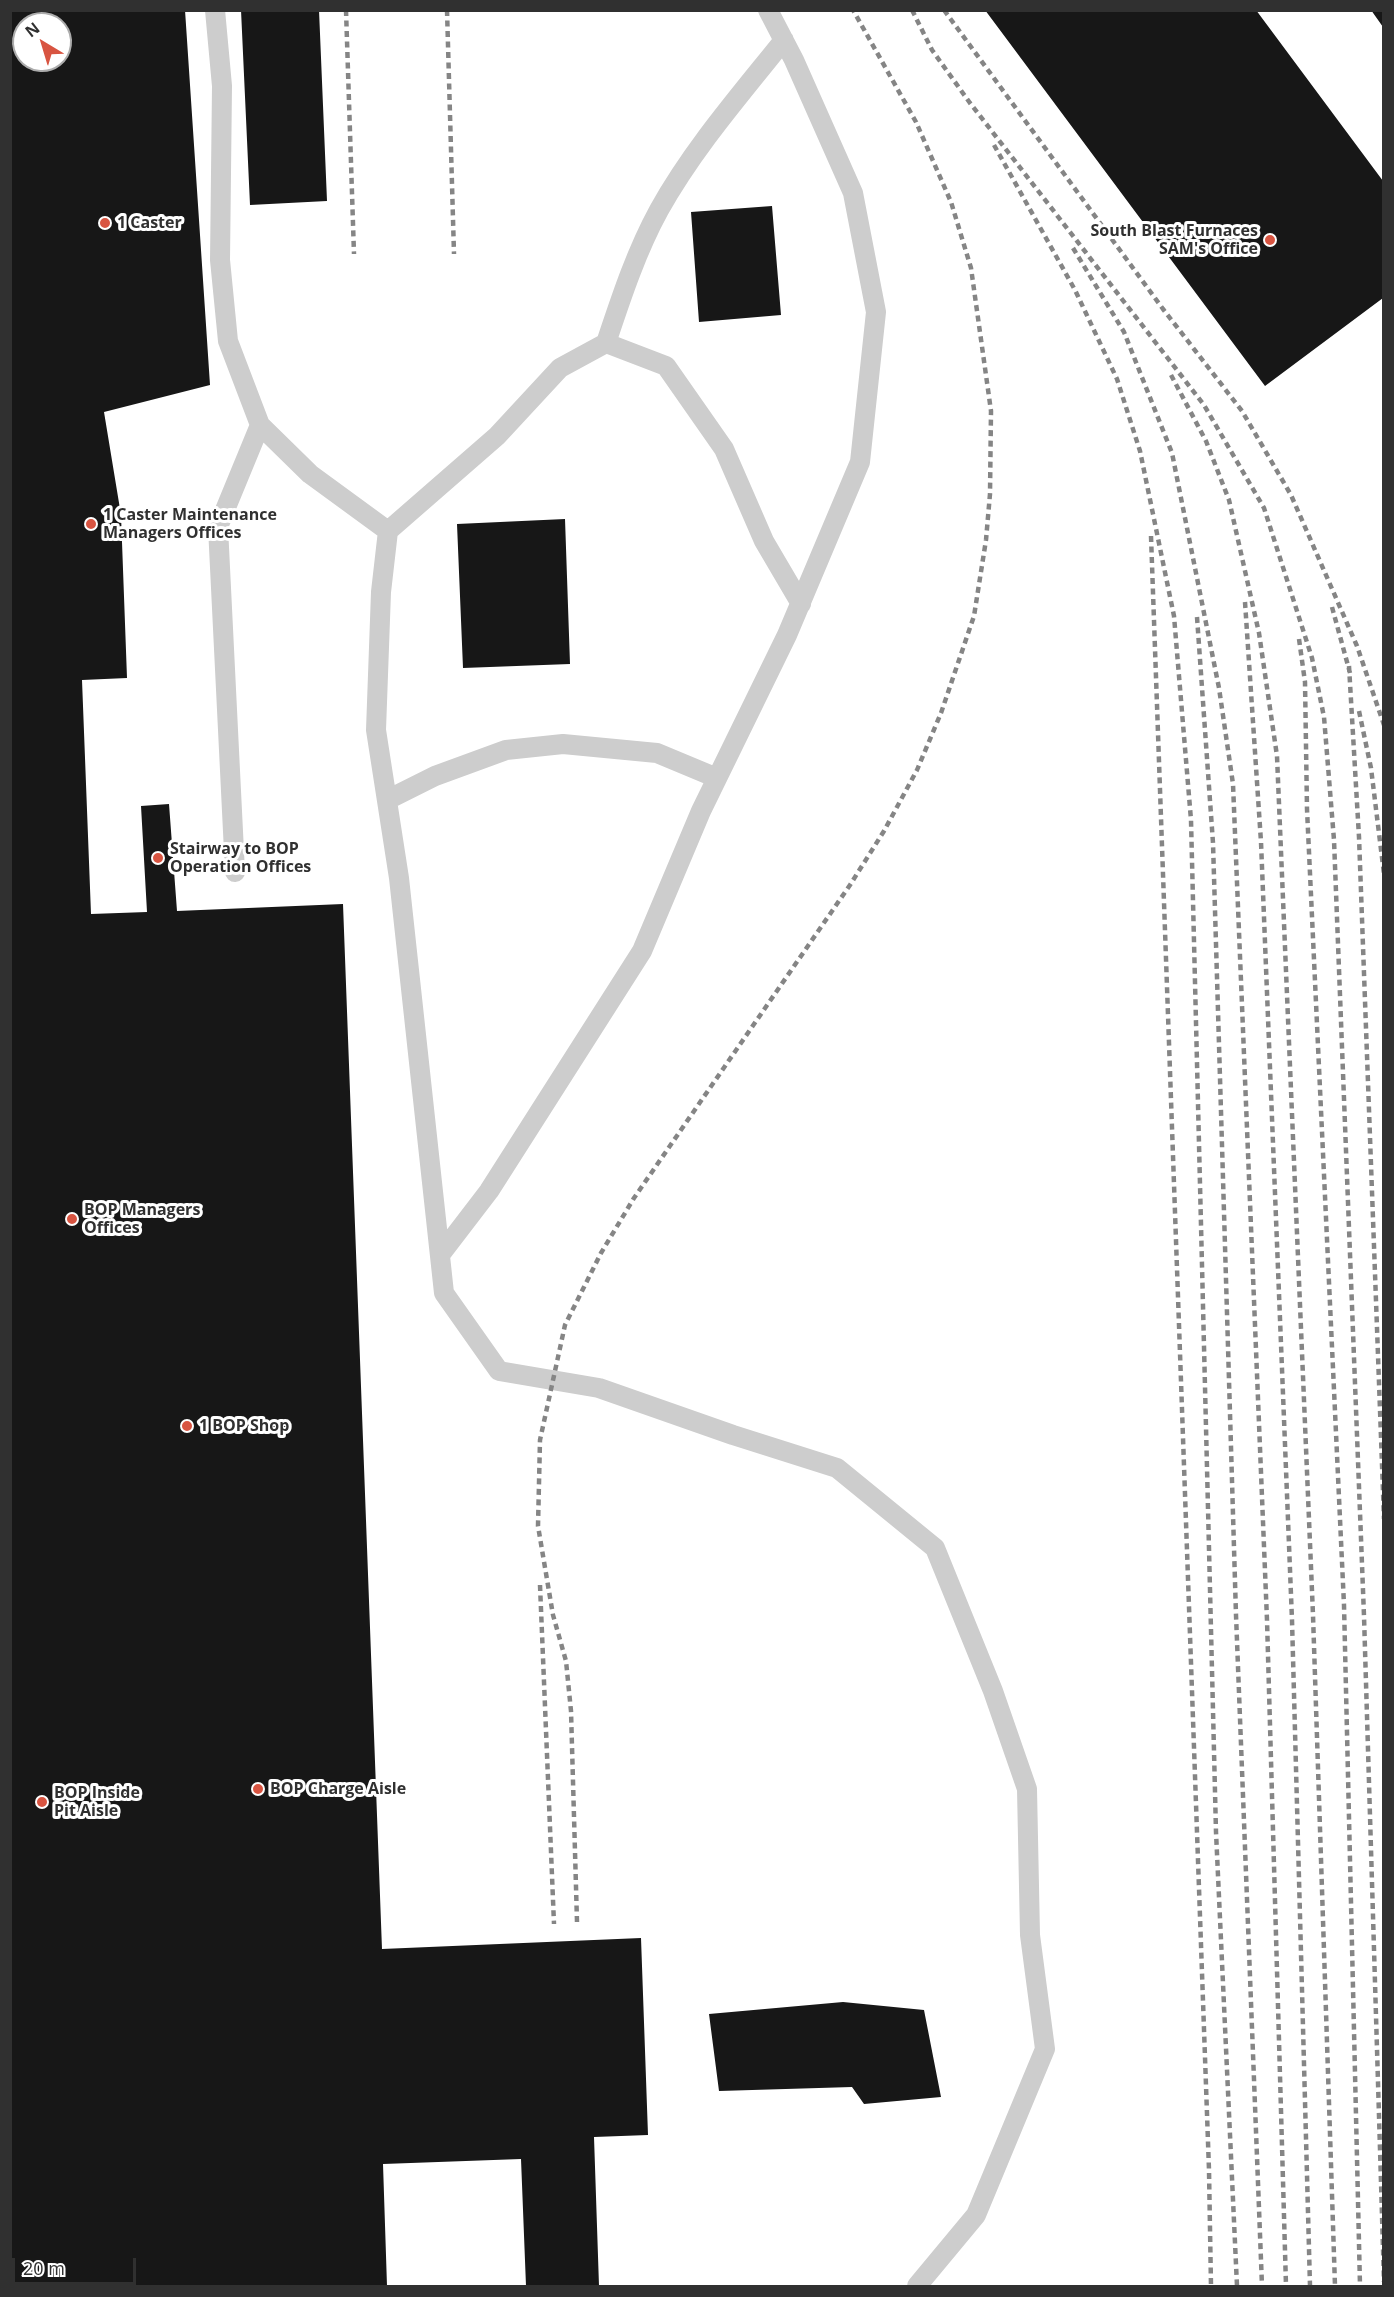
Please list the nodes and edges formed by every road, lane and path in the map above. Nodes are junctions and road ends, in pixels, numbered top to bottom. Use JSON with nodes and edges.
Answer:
{"nodes":[{"id":1,"x":215,"y":10,"type":"edge"},
{"id":2,"x":768,"y":10,"type":"edge"},
{"id":3,"x":784,"y":40,"type":"junction"},
{"id":4,"x":606,"y":342,"type":"junction"},
{"id":5,"x":260,"y":425,"type":"junction"},
{"id":6,"x":388,"y":531,"type":"junction"},
{"id":7,"x":801,"y":604,"type":"junction"},
{"id":8,"x":717,"y":778,"type":"junction"},
{"id":9,"x":387,"y":800,"type":"junction"},
{"id":10,"x":235,"y":872,"type":"dead end"},
{"id":11,"x":440,"y":1255,"type":"junction"},
{"id":12,"x":917,"y":2286,"type":"edge"}],
"edges":[{"from":1,"to":5,"type":"lane"},
{"from":2,"to":3,"type":"lane"},
{"from":3,"to":4,"type":"lane"},
{"from":3,"to":7,"type":"lane"},
{"from":4,"to":6,"type":"lane"},
{"from":4,"to":7,"type":"lane"},
{"from":5,"to":6,"type":"lane"},
{"from":5,"to":10,"type":"lane"},
{"from":6,"to":9,"type":"lane"},
{"from":7,"to":8,"type":"lane"},
{"from":8,"to":9,"type":"lane"},
{"from":8,"to":11,"type":"lane"},
{"from":9,"to":11,"type":"lane"},
{"from":11,"to":12,"type":"lane"}]}
